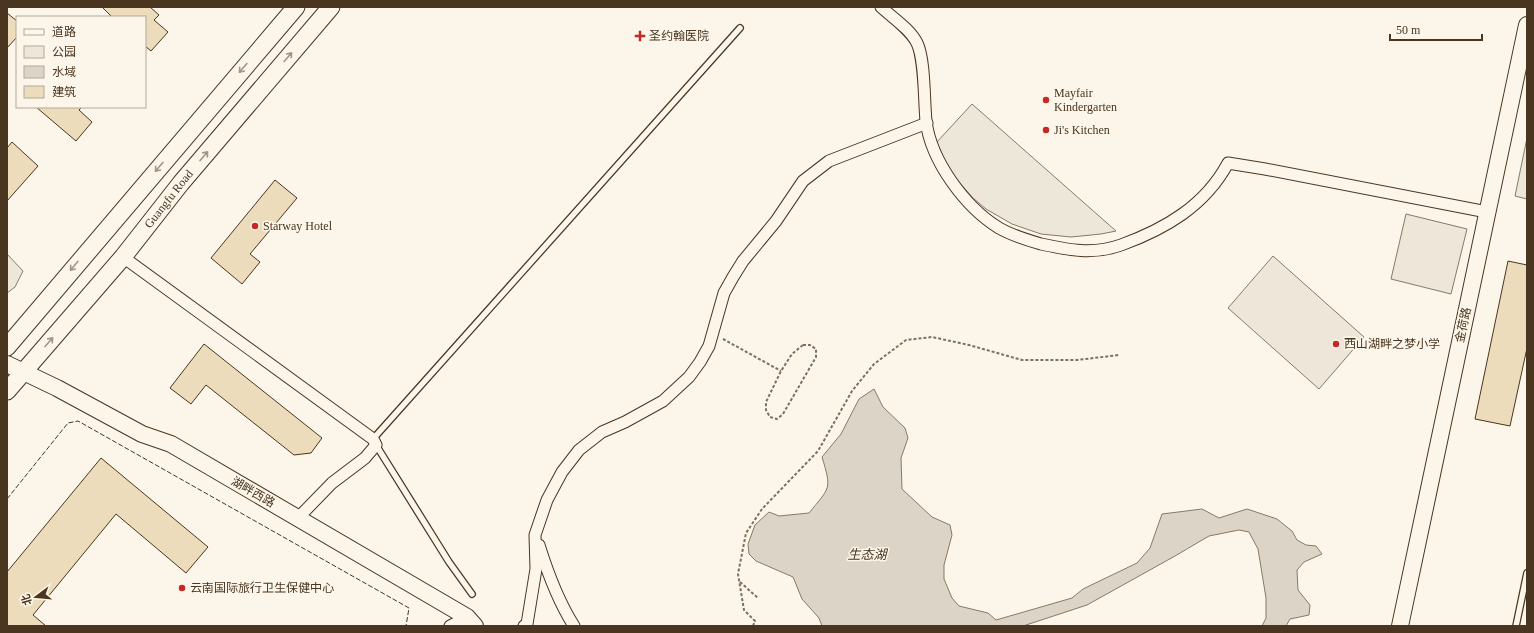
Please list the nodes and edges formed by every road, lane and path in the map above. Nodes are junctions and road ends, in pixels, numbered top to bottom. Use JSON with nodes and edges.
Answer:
{"nodes":[{"id":1,"x":296,"y":7,"type":"edge"},
{"id":2,"x":331,"y":7,"type":"edge"},
{"id":3,"x":881,"y":7,"type":"edge"},
{"id":4,"x":1527,"y":25,"type":"edge"},
{"id":5,"x":740,"y":28,"type":"dead end"},
{"id":6,"x":927,"y":123,"type":"junction"},
{"id":7,"x":1487,"y":212,"type":"junction"},
{"id":8,"x":123,"y":257,"type":"junction"},
{"id":9,"x":713,"y":333,"type":"junction"},
{"id":10,"x":7,"y":347,"type":"edge"},
{"id":11,"x":1118,"y":355,"type":"dead end"},
{"id":12,"x":7,"y":364,"type":"edge"},
{"id":13,"x":23,"y":371,"type":"junction"},
{"id":14,"x":781,"y":371,"type":"junction"},
{"id":15,"x":7,"y":391,"type":"edge"},
{"id":16,"x":374,"y":442,"type":"junction"},
{"id":17,"x":298,"y":518,"type":"junction"},
{"id":18,"x":536,"y":535,"type":"junction"},
{"id":19,"x":1527,"y":573,"type":"edge"},
{"id":20,"x":739,"y":581,"type":"junction"},
{"id":21,"x":472,"y":594,"type":"dead end"},
{"id":22,"x":758,"y":598,"type":"dead end"},
{"id":23,"x":471,"y":622,"type":"edge"},
{"id":24,"x":450,"y":626,"type":"edge"},
{"id":25,"x":524,"y":626,"type":"edge"},
{"id":26,"x":574,"y":626,"type":"edge"},
{"id":27,"x":753,"y":626,"type":"edge"},
{"id":28,"x":1400,"y":626,"type":"edge"},
{"id":29,"x":1516,"y":626,"type":"edge"}],
"edges":[{"from":1,"to":10,"type":"main road","one_way":true},
{"from":8,"to":2,"type":"main road","name":"Guangfu Road","one_way":true},
{"from":3,"to":6,"type":"street"},
{"from":4,"to":7,"type":"street","name":"金荷路"},
{"from":5,"to":16,"type":"lane"},
{"from":6,"to":7,"type":"street"},
{"from":6,"to":9,"type":"street"},
{"from":7,"to":28,"type":"street","name":"金荷路"},
{"from":13,"to":8,"type":"main road","name":"Guangfu Road","one_way":true},
{"from":8,"to":16,"type":"street"},
{"from":9,"to":14,"type":"path"},
{"from":9,"to":18,"type":"street"},
{"from":11,"to":20,"type":"path"},
{"from":12,"to":13,"type":"street","name":"湖畔西路"},
{"from":13,"to":15,"type":"main road","name":"Guangfu Road"},
{"from":13,"to":17,"type":"street","name":"湖畔西路"},
{"from":14,"to":14,"type":"path"},
{"from":16,"to":17,"type":"street"},
{"from":16,"to":21,"type":"lane"},
{"from":17,"to":23,"type":"street","name":"湖畔西路"},
{"from":18,"to":25,"type":"street"},
{"from":18,"to":26,"type":"street"},
{"from":19,"to":29,"type":"lane"},
{"from":20,"to":22,"type":"path"},
{"from":20,"to":27,"type":"path"},
{"from":23,"to":24,"type":"street"}]}
